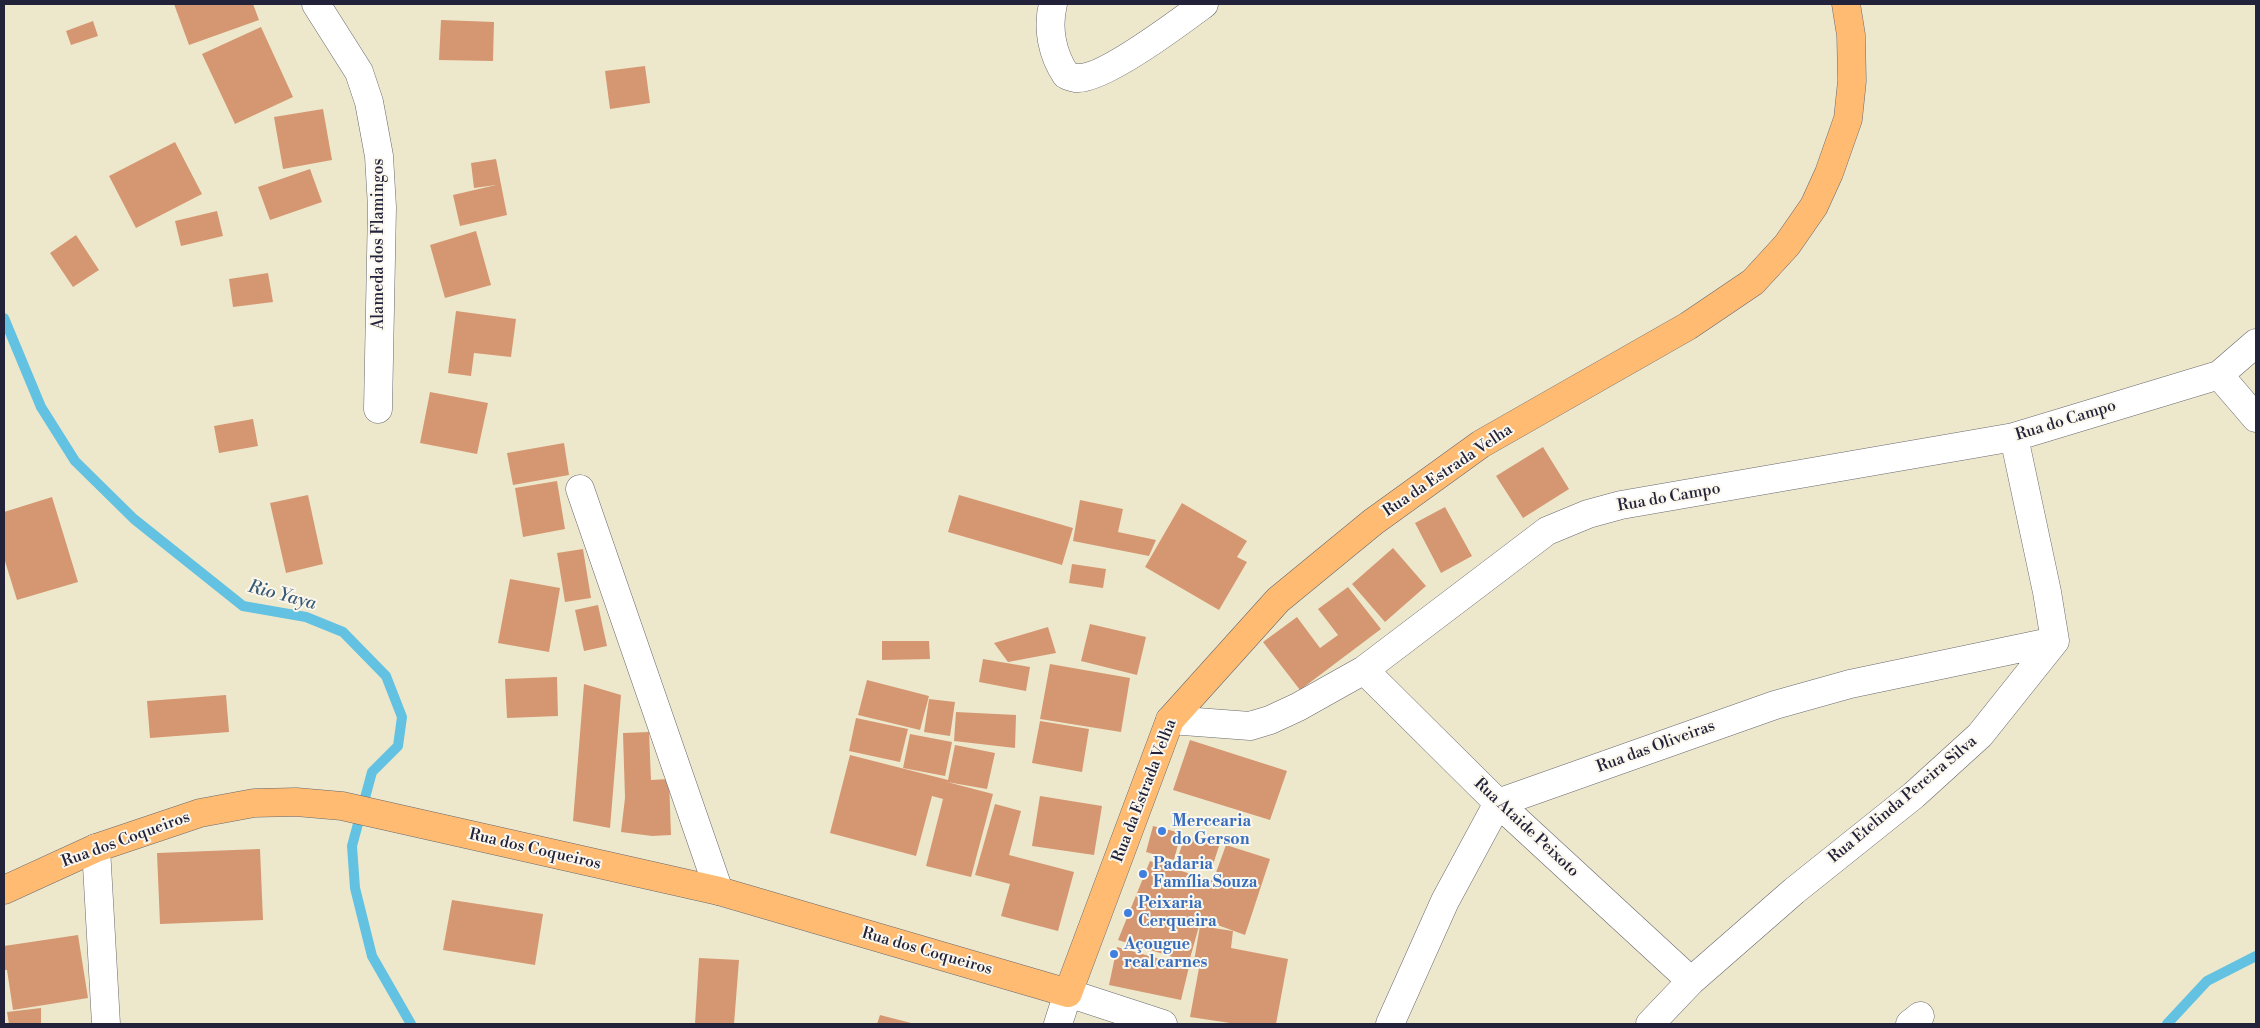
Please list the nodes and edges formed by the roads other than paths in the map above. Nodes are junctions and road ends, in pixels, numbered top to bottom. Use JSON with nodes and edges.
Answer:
{"nodes":[{"id":1,"x":316,"y":4,"type":"edge"},
{"id":2,"x":1053,"y":4,"type":"edge"},
{"id":3,"x":1204,"y":4,"type":"edge"},
{"id":4,"x":1846,"y":4,"type":"edge"},
{"id":5,"x":2256,"y":343,"type":"edge"},
{"id":6,"x":2219,"y":375,"type":"junction"},
{"id":7,"x":378,"y":409,"type":"dead end"},
{"id":8,"x":2256,"y":418,"type":"edge"},
{"id":9,"x":2014,"y":437,"type":"junction"},
{"id":10,"x":580,"y":488,"type":"dead end"},
{"id":11,"x":2055,"y":641,"type":"junction"},
{"id":12,"x":1364,"y":670,"type":"junction"},
{"id":13,"x":1170,"y":720,"type":"junction"},
{"id":14,"x":1498,"y":803,"type":"junction"},
{"id":15,"x":96,"y":848,"type":"junction"},
{"id":16,"x":4,"y":890,"type":"edge"},
{"id":17,"x":719,"y":891,"type":"junction"},
{"id":18,"x":1691,"y":982,"type":"junction"},
{"id":19,"x":1068,"y":993,"type":"junction"},
{"id":20,"x":106,"y":1024,"type":"edge"},
{"id":21,"x":1058,"y":1024,"type":"edge"},
{"id":22,"x":1163,"y":1024,"type":"edge"},
{"id":23,"x":1390,"y":1024,"type":"edge"},
{"id":24,"x":1650,"y":1024,"type":"edge"}],
"edges":[{"from":1,"to":7,"type":"street","name":"Alameda dos Flamingos"},
{"from":2,"to":3,"type":"street"},
{"from":4,"to":13,"type":"main road","name":"Rua da Estrada Velha"},
{"from":5,"to":6,"type":"street","name":"Rua do Campo"},
{"from":6,"to":8,"type":"street"},
{"from":6,"to":9,"type":"street","name":"Rua do Campo"},
{"from":9,"to":11,"type":"street"},
{"from":9,"to":12,"type":"street","name":"Rua do Campo"},
{"from":10,"to":17,"type":"street"},
{"from":11,"to":14,"type":"street","name":"Rua das Oliveiras"},
{"from":11,"to":18,"type":"street","name":"Rua Etelinda Pereira Silva"},
{"from":12,"to":13,"type":"street","name":"Rua do Campo"},
{"from":12,"to":14,"type":"street","name":"Rua Ataide Peixoto"},
{"from":13,"to":19,"type":"main road","name":"Rua da Estrada Velha"},
{"from":14,"to":18,"type":"street","name":"Rua Ataide Peixoto"},
{"from":14,"to":23,"type":"street"},
{"from":15,"to":16,"type":"main road","name":"Rua dos Coqueiros"},
{"from":15,"to":17,"type":"main road","name":"Rua dos Coqueiros"},
{"from":15,"to":20,"type":"street"},
{"from":17,"to":19,"type":"main road","name":"Rua dos Coqueiros"},
{"from":18,"to":24,"type":"street","name":"Rua Etelinda Pereira Silva"},
{"from":19,"to":21,"type":"street"},
{"from":19,"to":22,"type":"street"}]}
